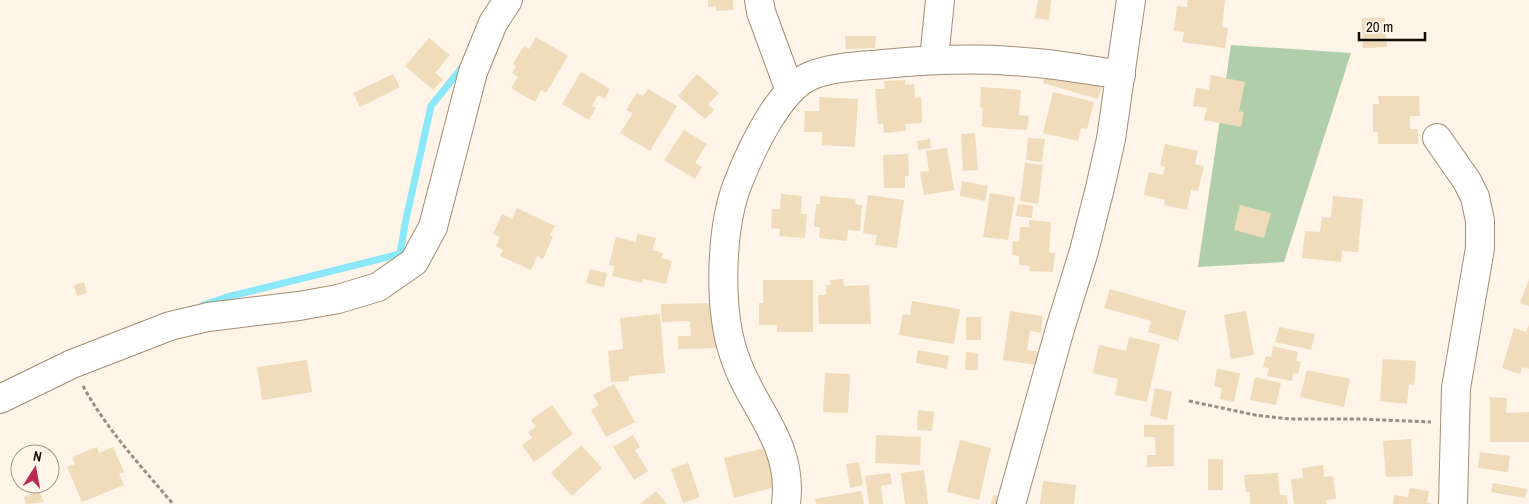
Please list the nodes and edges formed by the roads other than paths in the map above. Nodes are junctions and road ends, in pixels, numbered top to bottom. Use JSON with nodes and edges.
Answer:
{"nodes":[{"id":1,"x":508,"y":0,"type":"edge"},
{"id":2,"x":759,"y":0,"type":"edge"},
{"id":3,"x":940,"y":0,"type":"edge"},
{"id":4,"x":1131,"y":0,"type":"edge"},
{"id":5,"x":934,"y":59,"type":"junction"},
{"id":6,"x":1121,"y":75,"type":"junction"},
{"id":7,"x":790,"y":91,"type":"junction"},
{"id":8,"x":1437,"y":138,"type":"dead end"},
{"id":9,"x":0,"y":399,"type":"edge"},
{"id":10,"x":786,"y":504,"type":"edge"},
{"id":11,"x":1011,"y":504,"type":"edge"},
{"id":12,"x":1453,"y":504,"type":"edge"}],
"edges":[{"from":1,"to":9,"type":"street"},
{"from":2,"to":7,"type":"street"},
{"from":3,"to":5,"type":"street"},
{"from":4,"to":6,"type":"street"},
{"from":5,"to":6,"type":"street"},
{"from":5,"to":7,"type":"street"},
{"from":6,"to":11,"type":"street"},
{"from":7,"to":10,"type":"street"},
{"from":8,"to":12,"type":"street"}]}
